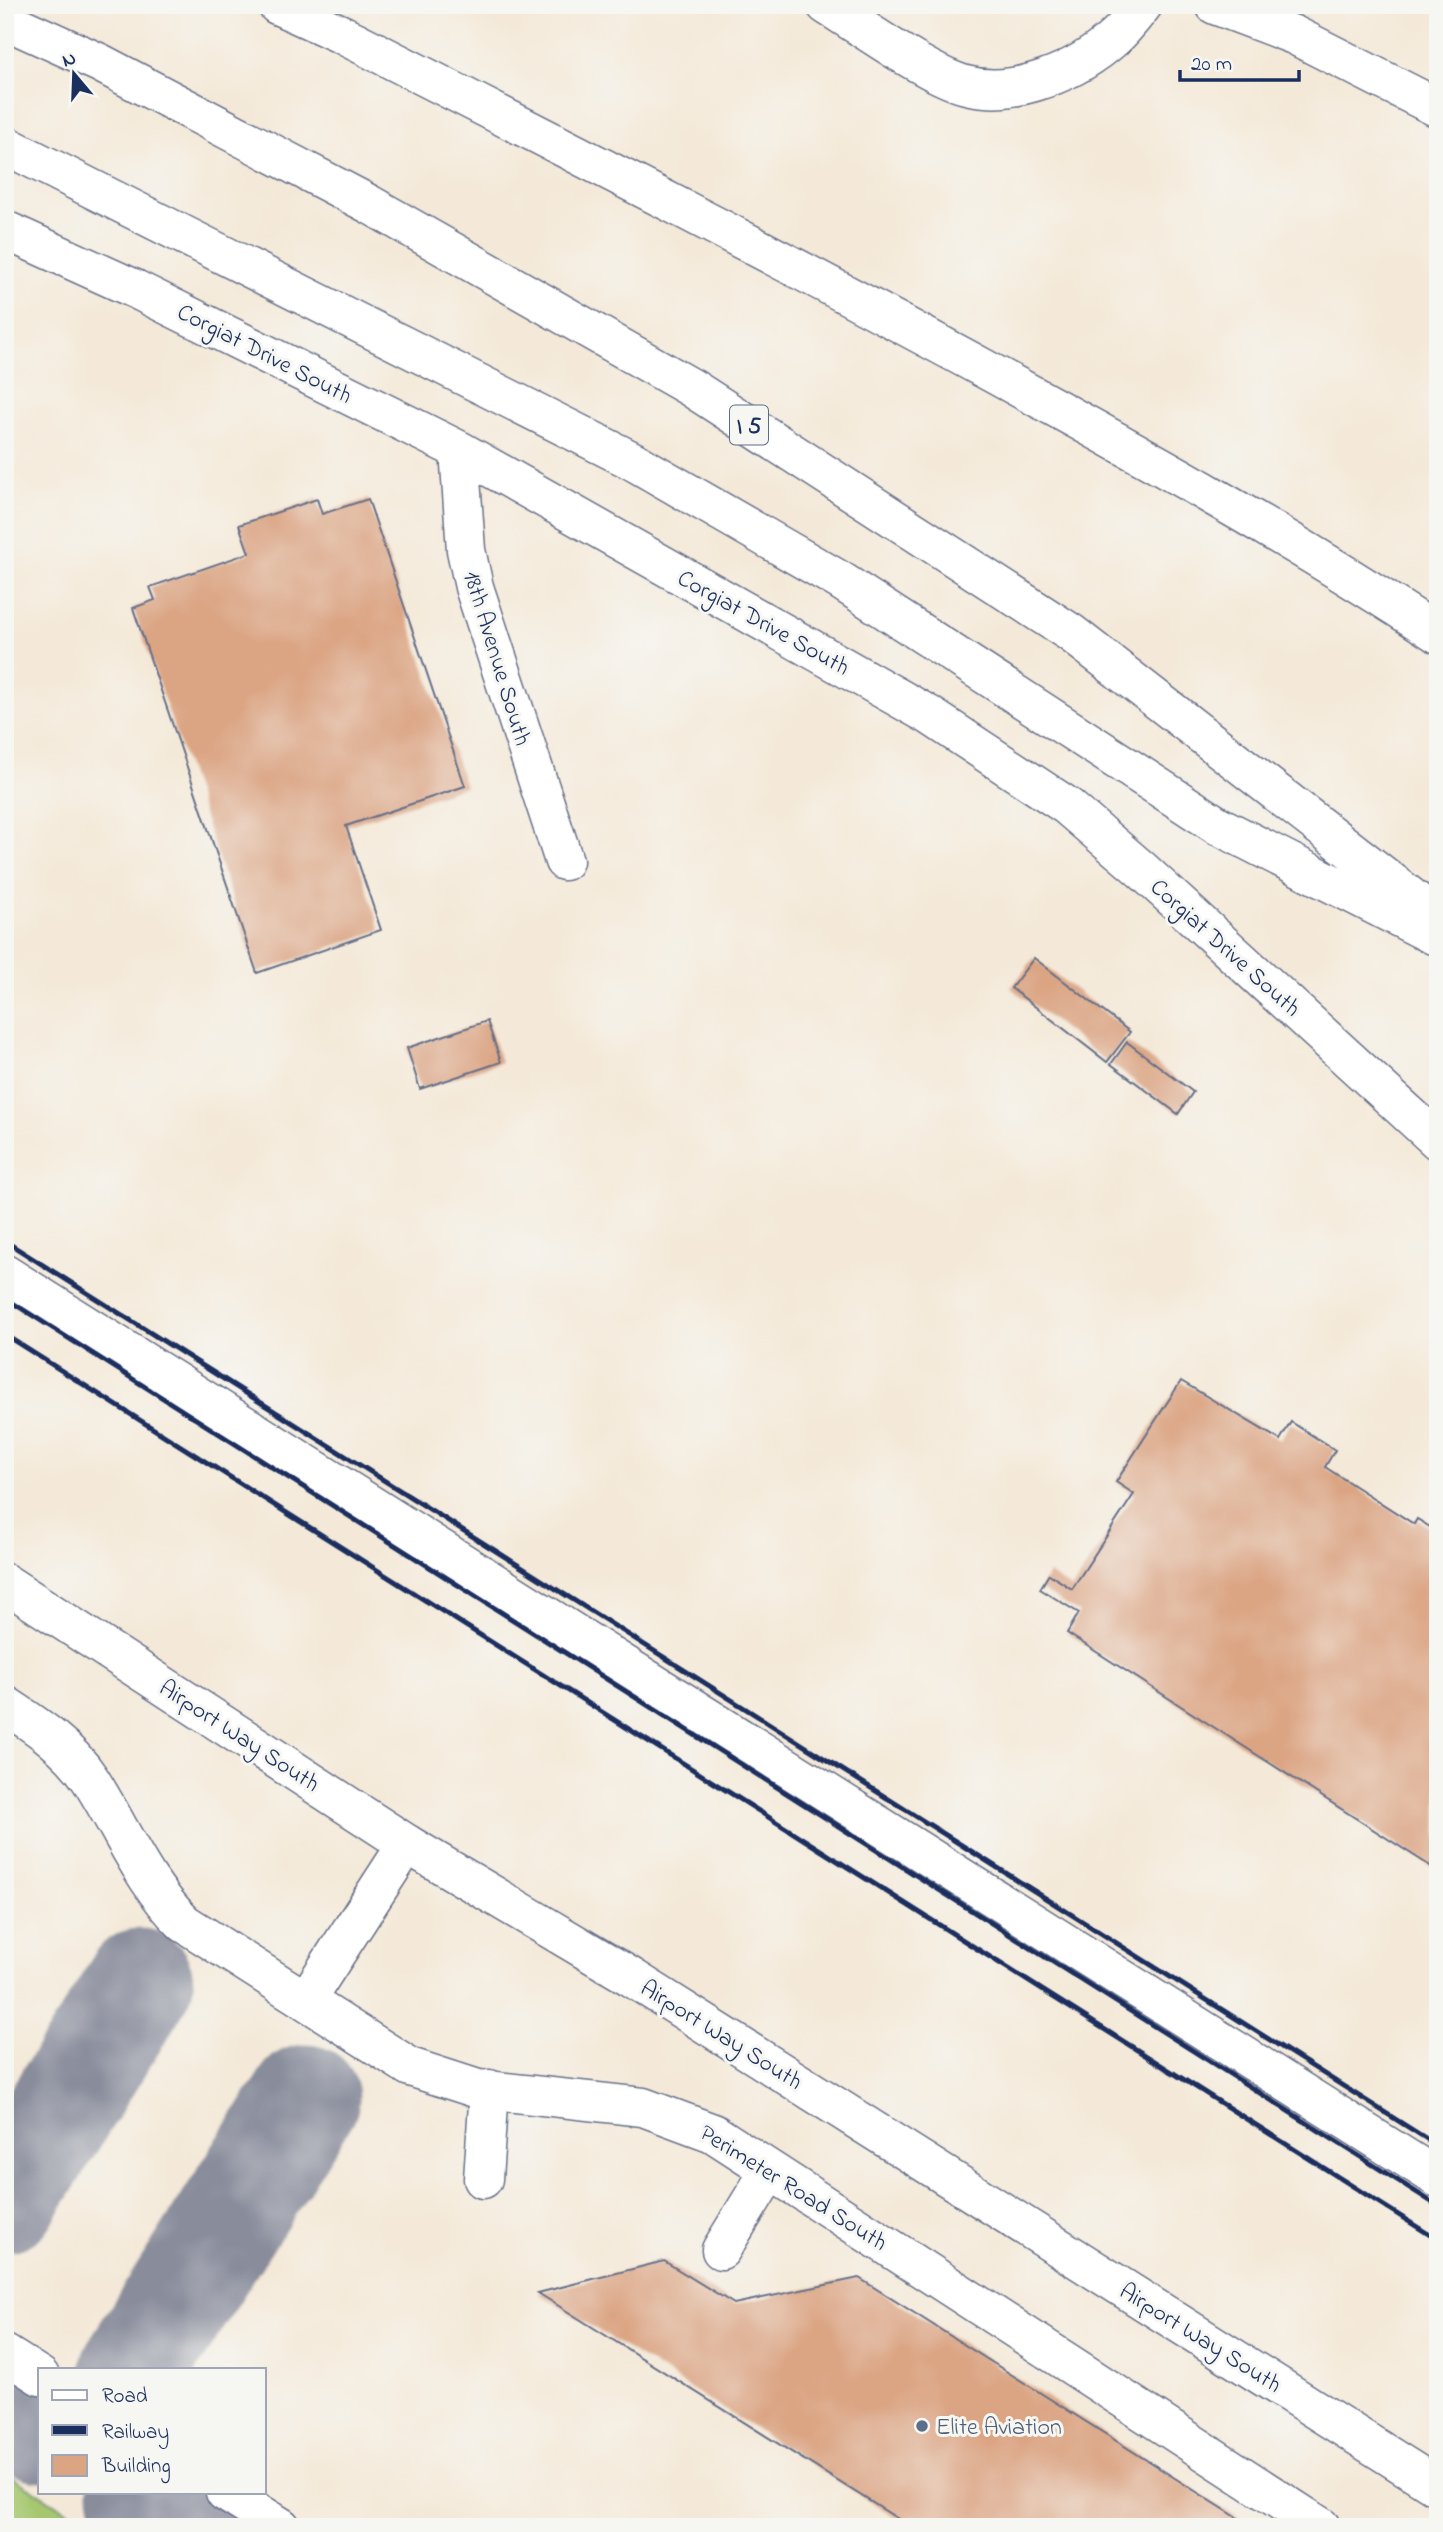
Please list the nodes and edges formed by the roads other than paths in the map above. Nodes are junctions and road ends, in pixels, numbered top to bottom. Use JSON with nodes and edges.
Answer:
{"nodes":[{"id":1,"x":278,"y":5,"type":"edge"},
{"id":2,"x":826,"y":5,"type":"edge"},
{"id":3,"x":1143,"y":5,"type":"edge"},
{"id":4,"x":1215,"y":5,"type":"edge"},
{"id":5,"x":5,"y":20,"type":"edge"},
{"id":6,"x":1438,"y":108,"type":"edge"},
{"id":7,"x":5,"y":145,"type":"edge"},
{"id":8,"x":5,"y":230,"type":"edge"},
{"id":9,"x":459,"y":450,"type":"junction"},
{"id":10,"x":1438,"y":634,"type":"edge"},
{"id":11,"x":564,"y":861,"type":"dead end"},
{"id":12,"x":1438,"y":918,"type":"edge"},
{"id":13,"x":1438,"y":938,"type":"edge"},
{"id":14,"x":1438,"y":1141,"type":"edge"},
{"id":15,"x":5,"y":1275,"type":"edge"},
{"id":16,"x":5,"y":1583,"type":"edge"},
{"id":17,"x":5,"y":1705,"type":"edge"},
{"id":18,"x":407,"y":1843,"type":"junction"},
{"id":19,"x":306,"y":2000,"type":"junction"},
{"id":20,"x":489,"y":2089,"type":"junction"},
{"id":21,"x":770,"y":2170,"type":"junction"},
{"id":22,"x":1438,"y":2178,"type":"edge"},
{"id":23,"x":483,"y":2179,"type":"dead end"},
{"id":24,"x":721,"y":2250,"type":"dead end"},
{"id":25,"x":5,"y":2354,"type":"edge"},
{"id":26,"x":38,"y":2374,"type":"edge"},
{"id":27,"x":1438,"y":2487,"type":"edge"},
{"id":28,"x":228,"y":2494,"type":"edge"},
{"id":29,"x":281,"y":2527,"type":"edge"},
{"id":30,"x":1321,"y":2527,"type":"edge"}],
"edges":[{"from":1,"to":10,"type":"main road"},
{"from":2,"to":3,"type":"main road"},
{"from":4,"to":6,"type":"main road"},
{"from":5,"to":12,"type":"main road","number":"I 5"},
{"from":7,"to":13,"type":"main road"},
{"from":8,"to":9,"type":"main road","name":"Corgiat Drive South"},
{"from":9,"to":11,"type":"main road","name":"18th Avenue South"},
{"from":9,"to":14,"type":"main road","name":"Corgiat Drive South"},
{"from":15,"to":22,"type":"main road"},
{"from":16,"to":18,"type":"main road","name":"Airport Way South"},
{"from":17,"to":19,"type":"main road","name":"Perimeter Road South"},
{"from":18,"to":19,"type":"main road"},
{"from":18,"to":27,"type":"main road","name":"Airport Way South"},
{"from":19,"to":20,"type":"main road","name":"Perimeter Road South"},
{"from":20,"to":21,"type":"main road","name":"Perimeter Road South"},
{"from":20,"to":23,"type":"main road"},
{"from":21,"to":24,"type":"main road"},
{"from":21,"to":30,"type":"main road","name":"Perimeter Road South"},
{"from":25,"to":26,"type":"main road"},
{"from":28,"to":29,"type":"main road"}]}
